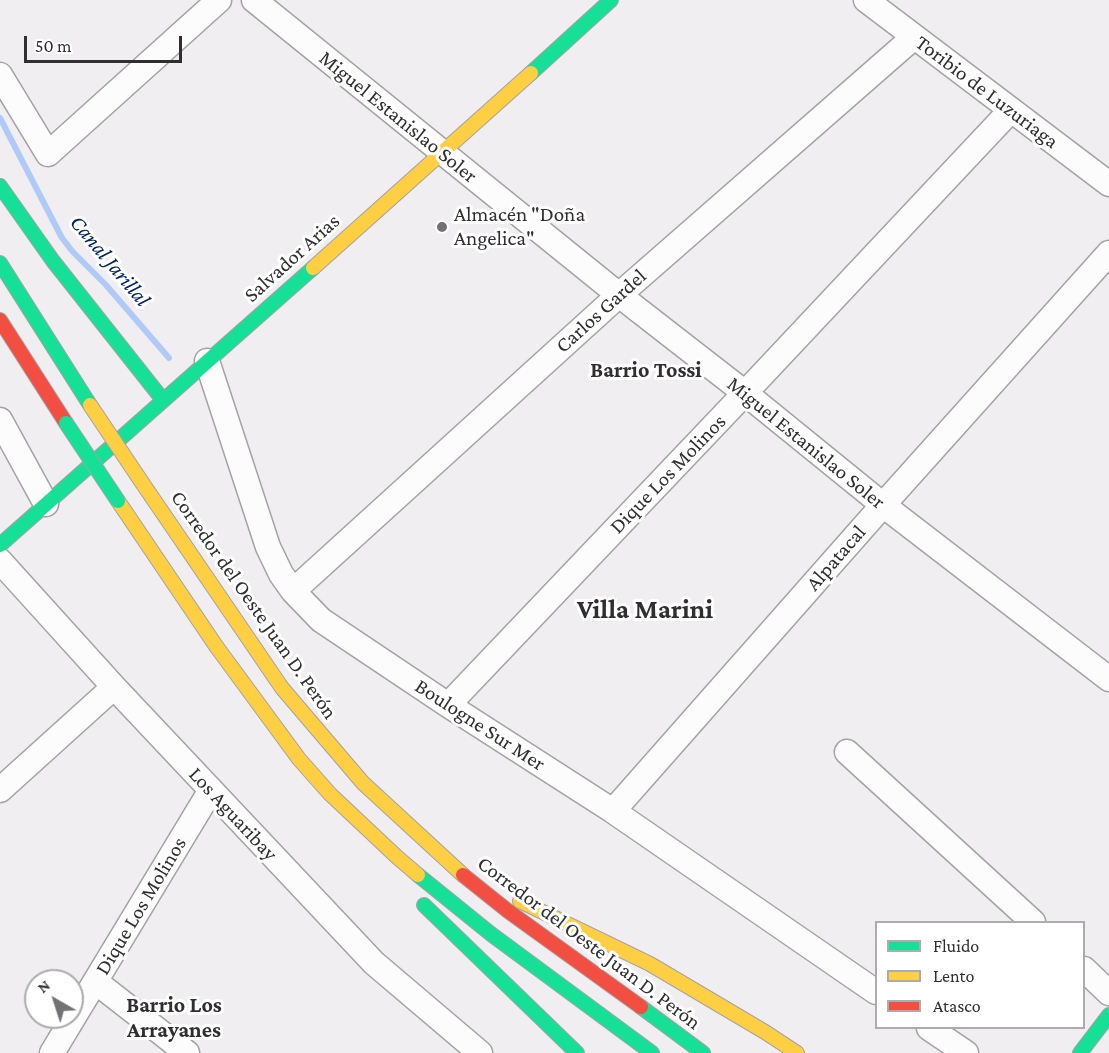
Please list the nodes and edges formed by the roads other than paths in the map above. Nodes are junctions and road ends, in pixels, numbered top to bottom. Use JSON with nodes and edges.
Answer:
{"nodes":[{"id":1,"x":219,"y":0,"type":"edge"},
{"id":2,"x":254,"y":0,"type":"edge"},
{"id":3,"x":611,"y":0,"type":"edge"},
{"id":4,"x":866,"y":0,"type":"edge"},
{"id":5,"x":914,"y":37,"type":"junction"},
{"id":6,"x":0,"y":75,"type":"edge"},
{"id":7,"x":1011,"y":110,"type":"junction"},
{"id":8,"x":442,"y":153,"type":"junction"},
{"id":9,"x":1109,"y":184,"type":"edge"},
{"id":10,"x":0,"y":186,"type":"edge"},
{"id":11,"x":1109,"y":253,"type":"edge"},
{"id":12,"x":0,"y":263,"type":"edge"},
{"id":13,"x":619,"y":295,"type":"junction"},
{"id":14,"x":0,"y":320,"type":"edge"},
{"id":15,"x":207,"y":361,"type":"junction"},
{"id":16,"x":745,"y":393,"type":"junction"},
{"id":17,"x":163,"y":400,"type":"junction"},
{"id":18,"x":0,"y":420,"type":"edge"},
{"id":19,"x":46,"y":504,"type":"junction"},
{"id":20,"x":883,"y":505,"type":"junction"},
{"id":21,"x":0,"y":545,"type":"edge"},
{"id":22,"x":0,"y":561,"type":"edge"},
{"id":23,"x":293,"y":591,"type":"junction"},
{"id":24,"x":1109,"y":679,"type":"edge"},
{"id":25,"x":114,"y":687,"type":"junction"},
{"id":26,"x":448,"y":705,"type":"junction"},
{"id":27,"x":847,"y":752,"type":"dead end"},
{"id":28,"x":0,"y":790,"type":"edge"},
{"id":29,"x":211,"y":790,"type":"junction"},
{"id":30,"x":330,"y":794,"type":"junction"},
{"id":31,"x":613,"y":811,"type":"junction"},
{"id":32,"x":373,"y":853,"type":"dead end"},
{"id":33,"x":454,"y":868,"type":"junction"},
{"id":34,"x":415,"y":896,"type":"dead end"},
{"id":35,"x":1032,"y":921,"type":"edge"},
{"id":36,"x":1085,"y":971,"type":"edge"},
{"id":37,"x":96,"y":982,"type":"junction"},
{"id":38,"x":875,"y":991,"type":"edge"},
{"id":39,"x":1109,"y":993,"type":"edge"},
{"id":40,"x":1109,"y":1014,"type":"edge"},
{"id":41,"x":930,"y":1029,"type":"edge"},
{"id":42,"x":475,"y":1051,"type":"edge"},
{"id":43,"x":52,"y":1053,"type":"edge"},
{"id":44,"x":187,"y":1053,"type":"edge"},
{"id":45,"x":577,"y":1053,"type":"edge"},
{"id":46,"x":652,"y":1053,"type":"edge"},
{"id":47,"x":703,"y":1053,"type":"edge"},
{"id":48,"x":797,"y":1053,"type":"edge"},
{"id":49,"x":966,"y":1053,"type":"edge"},
{"id":50,"x":1080,"y":1053,"type":"edge"}],
"edges":[{"from":1,"to":6,"type":"street"},
{"from":2,"to":8,"type":"street","name":"Miguel Estanislao Soler"},
{"from":3,"to":8,"type":"main road","name":"Salvador Arias"},
{"from":4,"to":5,"type":"street","name":"Toribio de Luzuriaga"},
{"from":5,"to":7,"type":"street","name":"Toribio de Luzuriaga"},
{"from":5,"to":13,"type":"street","name":"Carlos Gardel"},
{"from":7,"to":9,"type":"street","name":"Toribio de Luzuriaga"},
{"from":7,"to":16,"type":"street","name":"Dique Los Molinos"},
{"from":8,"to":13,"type":"street","name":"Miguel Estanislao Soler"},
{"from":8,"to":15,"type":"main road","name":"Salvador Arias"},
{"from":10,"to":17,"type":"main road"},
{"from":11,"to":20,"type":"street","name":"Alpatacal"},
{"from":12,"to":33,"type":"main road","name":"Corredor del Oeste Juan D. Perón","bridge":true},
{"from":13,"to":16,"type":"street","name":"Miguel Estanislao Soler"},
{"from":13,"to":23,"type":"street","name":"Carlos Gardel"},
{"from":14,"to":30,"type":"main road","bridge":true},
{"from":15,"to":17,"type":"main road","name":"Salvador Arias"},
{"from":15,"to":23,"type":"street","name":"Boulogne Sur Mer"},
{"from":16,"to":20,"type":"street","name":"Miguel Estanislao Soler"},
{"from":16,"to":26,"type":"street","name":"Dique Los Molinos"},
{"from":17,"to":19,"type":"main road","name":"Salvador Arias"},
{"from":18,"to":19,"type":"street"},
{"from":19,"to":21,"type":"main road","name":"Salvador Arias"},
{"from":20,"to":24,"type":"street","name":"Miguel Estanislao Soler"},
{"from":20,"to":31,"type":"street","name":"Alpatacal"},
{"from":22,"to":25,"type":"street","name":"Los Aguaribay"},
{"from":23,"to":26,"type":"street","name":"Boulogne Sur Mer"},
{"from":25,"to":28,"type":"street"},
{"from":25,"to":29,"type":"street","name":"Los Aguaribay"},
{"from":26,"to":31,"type":"street","name":"Boulogne Sur Mer"},
{"from":27,"to":35,"type":"street"},
{"from":29,"to":37,"type":"street","name":"Dique Los Molinos"},
{"from":29,"to":42,"type":"street","name":"Los Aguaribay"},
{"from":30,"to":32,"type":"main road"},
{"from":30,"to":46,"type":"main road"},
{"from":31,"to":38,"type":"street","name":"Boulogne Sur Mer"},
{"from":33,"to":47,"type":"main road","name":"Corredor del Oeste Juan D. Perón"},
{"from":33,"to":48,"type":"main road"},
{"from":34,"to":45,"type":"main road"},
{"from":36,"to":39,"type":"street"},
{"from":37,"to":43,"type":"street","name":"Dique Los Molinos"},
{"from":37,"to":44,"type":"street"},
{"from":40,"to":50,"type":"main road"},
{"from":41,"to":49,"type":"street"}]}
